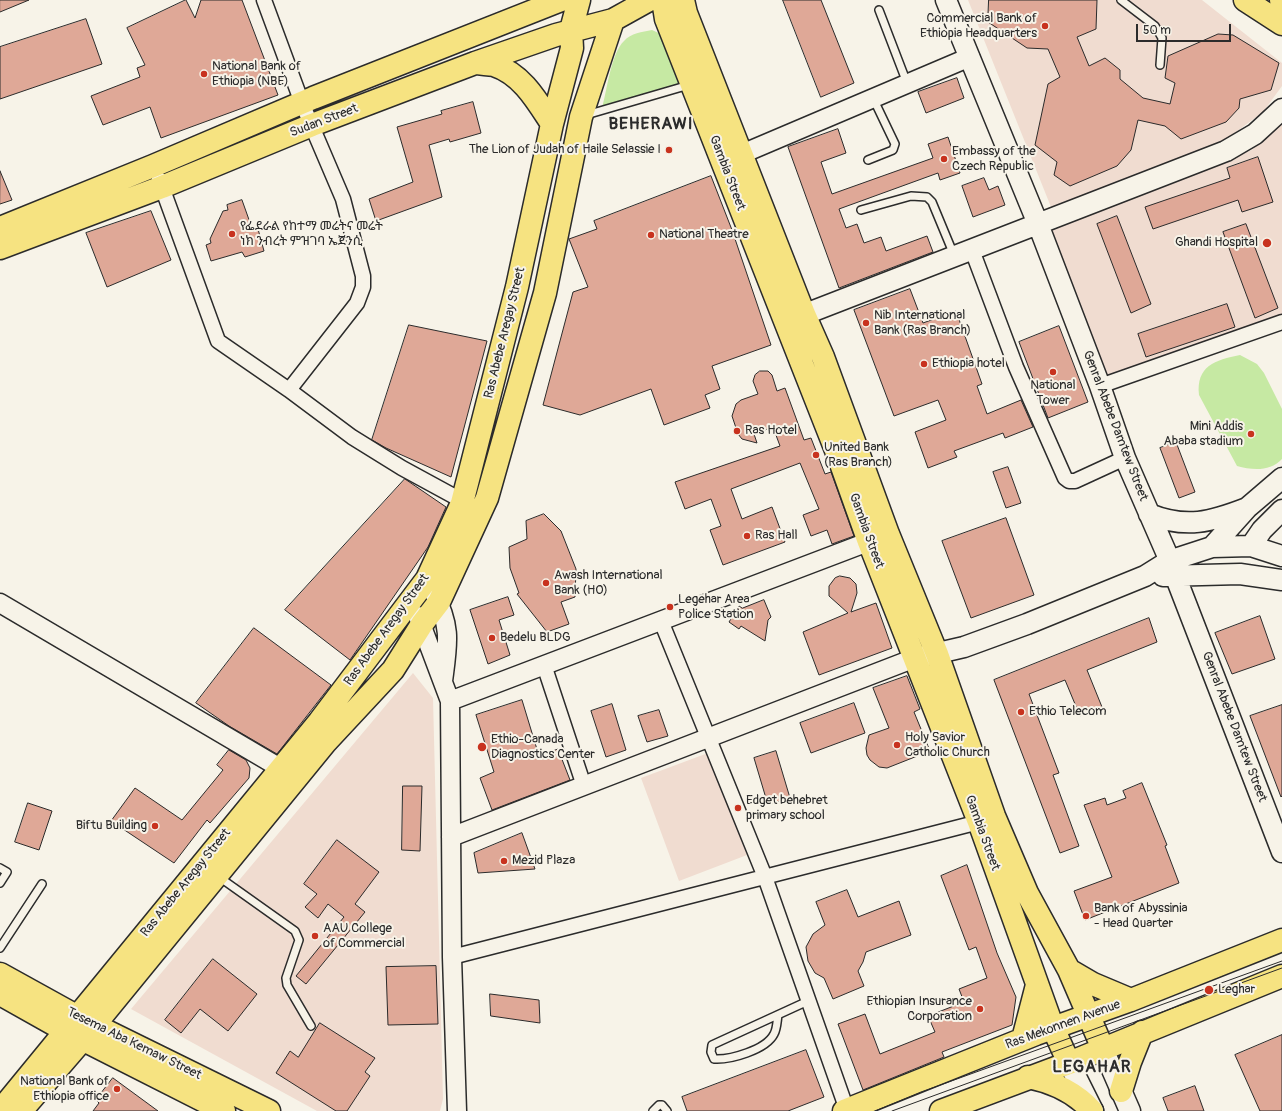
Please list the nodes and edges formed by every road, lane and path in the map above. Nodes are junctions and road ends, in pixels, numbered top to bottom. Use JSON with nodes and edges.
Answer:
{"nodes":[{"id":1,"x":264,"y":0,"type":"edge"},
{"id":2,"x":525,"y":0,"type":"edge"},
{"id":3,"x":561,"y":0,"type":"edge"},
{"id":4,"x":579,"y":0,"type":"edge"},
{"id":5,"x":649,"y":0,"type":"edge"},
{"id":6,"x":663,"y":0,"type":"edge"},
{"id":7,"x":683,"y":0,"type":"edge"},
{"id":8,"x":946,"y":0,"type":"edge"},
{"id":9,"x":1120,"y":0,"type":"edge"},
{"id":10,"x":1245,"y":0,"type":"edge"},
{"id":11,"x":879,"y":10,"type":"dead end"},
{"id":12,"x":613,"y":20,"type":"junction"},
{"id":13,"x":1282,"y":24,"type":"edge"},
{"id":14,"x":571,"y":30,"type":"junction"},
{"id":15,"x":464,"y":37,"type":"junction"},
{"id":16,"x":970,"y":57,"type":"junction"},
{"id":17,"x":475,"y":63,"type":"junction"},
{"id":18,"x":1160,"y":65,"type":"dead end"},
{"id":19,"x":691,"y":84,"type":"junction"},
{"id":20,"x":908,"y":84,"type":"junction"},
{"id":21,"x":873,"y":98,"type":"junction"},
{"id":22,"x":302,"y":103,"type":"junction"},
{"id":23,"x":1282,"y":109,"type":"edge"},
{"id":24,"x":581,"y":117,"type":"junction"},
{"id":25,"x":552,"y":124,"type":"junction"},
{"id":26,"x":312,"y":125,"type":"junction"},
{"id":27,"x":732,"y":158,"type":"junction"},
{"id":28,"x":868,"y":160,"type":"dead end"},
{"id":29,"x":153,"y":166,"type":"junction"},
{"id":30,"x":162,"y":187,"type":"junction"},
{"id":31,"x":861,"y":210,"type":"dead end"},
{"id":32,"x":1038,"y":224,"type":"junction"},
{"id":33,"x":0,"y":228,"type":"edge"},
{"id":34,"x":0,"y":248,"type":"edge"},
{"id":35,"x":964,"y":253,"type":"junction"},
{"id":36,"x":517,"y":287,"type":"junction"},
{"id":37,"x":544,"y":293,"type":"junction"},
{"id":38,"x":794,"y":318,"type":"junction"},
{"id":39,"x":1282,"y":322,"type":"edge"},
{"id":40,"x":1100,"y":386,"type":"junction"},
{"id":41,"x":289,"y":390,"type":"junction"},
{"id":42,"x":1125,"y":458,"type":"junction"},
{"id":43,"x":1282,"y":478,"type":"edge"},
{"id":44,"x":472,"y":506,"type":"junction"},
{"id":45,"x":1247,"y":508,"type":"junction"},
{"id":46,"x":1282,"y":510,"type":"edge"},
{"id":47,"x":1149,"y":514,"type":"junction"},
{"id":48,"x":879,"y":538,"type":"junction"},
{"id":49,"x":1251,"y":546,"type":"junction"},
{"id":50,"x":1212,"y":547,"type":"junction"},
{"id":51,"x":1282,"y":556,"type":"edge"},
{"id":52,"x":1172,"y":568,"type":"junction"},
{"id":53,"x":427,"y":579,"type":"junction"},
{"id":54,"x":1282,"y":580,"type":"edge"},
{"id":55,"x":411,"y":601,"type":"junction"},
{"id":56,"x":439,"y":602,"type":"junction"},
{"id":57,"x":1,"y":604,"type":"edge"},
{"id":58,"x":662,"y":621,"type":"junction"},
{"id":59,"x":422,"y":624,"type":"junction"},
{"id":60,"x":937,"y":654,"type":"junction"},
{"id":61,"x":915,"y":658,"type":"junction"},
{"id":62,"x":544,"y":665,"type":"junction"},
{"id":63,"x":443,"y":684,"type":"junction"},
{"id":64,"x":450,"y":701,"type":"junction"},
{"id":65,"x":708,"y":738,"type":"junction"},
{"id":66,"x":288,"y":772,"type":"junction"},
{"id":67,"x":584,"y":786,"type":"junction"},
{"id":68,"x":978,"y":822,"type":"junction"},
{"id":69,"x":451,"y":837,"type":"junction"},
{"id":70,"x":1282,"y":852,"type":"edge"},
{"id":71,"x":0,"y":868,"type":"edge"},
{"id":72,"x":217,"y":875,"type":"junction"},
{"id":73,"x":765,"y":877,"type":"junction"},
{"id":74,"x":0,"y":882,"type":"edge"},
{"id":75,"x":42,"y":884,"type":"dead end"},
{"id":76,"x":1282,"y":940,"type":"edge"},
{"id":77,"x":0,"y":948,"type":"edge"},
{"id":78,"x":452,"y":957,"type":"junction"},
{"id":79,"x":1069,"y":970,"type":"junction"},
{"id":80,"x":0,"y":974,"type":"edge"},
{"id":81,"x":1282,"y":976,"type":"edge"},
{"id":82,"x":1037,"y":985,"type":"junction"},
{"id":83,"x":0,"y":994,"type":"edge"},
{"id":84,"x":1131,"y":1000,"type":"junction"},
{"id":85,"x":808,"y":1002,"type":"junction"},
{"id":86,"x":778,"y":1015,"type":"junction"},
{"id":87,"x":1088,"y":1016,"type":"junction"},
{"id":88,"x":311,"y":1026,"type":"dead end"},
{"id":89,"x":80,"y":1028,"type":"junction"},
{"id":90,"x":1053,"y":1028,"type":"junction"},
{"id":91,"x":1142,"y":1032,"type":"junction"},
{"id":92,"x":1023,"y":1039,"type":"junction"},
{"id":93,"x":1103,"y":1049,"type":"junction"},
{"id":94,"x":1068,"y":1063,"type":"junction"},
{"id":95,"x":1028,"y":1077,"type":"junction"},
{"id":96,"x":1121,"y":1091,"type":"junction"},
{"id":97,"x":0,"y":1111,"type":"edge"},
{"id":98,"x":21,"y":1111,"type":"edge"},
{"id":99,"x":224,"y":1111,"type":"edge"},
{"id":100,"x":269,"y":1111,"type":"edge"},
{"id":101,"x":457,"y":1111,"type":"edge"},
{"id":102,"x":653,"y":1111,"type":"edge"},
{"id":103,"x":667,"y":1111,"type":"edge"},
{"id":104,"x":845,"y":1111,"type":"edge"},
{"id":105,"x":941,"y":1111,"type":"edge"},
{"id":106,"x":1092,"y":1111,"type":"edge"},
{"id":107,"x":1130,"y":1111,"type":"edge"}],
"edges":[{"from":1,"to":22,"type":"street"},
{"from":2,"to":15,"type":"main road"},
{"from":3,"to":15,"type":"main road","name":"Sudan Street"},
{"from":4,"to":14,"type":"main road","name":"Ras Abebe Aregay Street"},
{"from":5,"to":12,"type":"main road","name":"Sudan Street"},
{"from":6,"to":19,"type":"main road","name":"Gambia Street"},
{"from":7,"to":27,"type":"main road","name":"Gambia Street"},
{"from":8,"to":16,"type":"main road","name":"Genral Abebe Damtew Street"},
{"from":9,"to":18,"type":"lane"},
{"from":10,"to":13,"type":"main road"},
{"from":11,"to":20,"type":"lane"},
{"from":12,"to":14,"type":"main road","name":"Sudan Street"},
{"from":12,"to":24,"type":"main road","name":"Ras Abebe Aregay Street"},
{"from":14,"to":17,"type":"main road","name":"Sudan Street"},
{"from":14,"to":25,"type":"main road","name":"Ras Abebe Aregay Street"},
{"from":15,"to":22,"type":"main road","name":"Sudan Street"},
{"from":16,"to":20,"type":"street"},
{"from":16,"to":32,"type":"main road","name":"Genral Abebe Damtew Street"},
{"from":17,"to":25,"type":"main road"},
{"from":17,"to":26,"type":"main road","name":"Sudan Street"},
{"from":19,"to":24,"type":"lane"},
{"from":19,"to":27,"type":"main road","name":"Gambia Street"},
{"from":20,"to":21,"type":"street"},
{"from":21,"to":27,"type":"street"},
{"from":21,"to":28,"type":"lane"},
{"from":22,"to":26,"type":"street"},
{"from":22,"to":29,"type":"main road","name":"Sudan Street"},
{"from":23,"to":32,"type":"main road"},
{"from":24,"to":37,"type":"main road","name":"Ras Abebe Aregay Street"},
{"from":25,"to":36,"type":"main road","name":"Ras Abebe Aregay Street"},
{"from":26,"to":30,"type":"main road","name":"Sudan Street"},
{"from":26,"to":41,"type":"street"},
{"from":27,"to":38,"type":"main road","name":"Gambia Street"},
{"from":29,"to":30,"type":"street"},
{"from":29,"to":33,"type":"main road","name":"Sudan Street"},
{"from":30,"to":34,"type":"main road","name":"Sudan Street"},
{"from":30,"to":41,"type":"street"},
{"from":31,"to":35,"type":"lane"},
{"from":32,"to":35,"type":"main road"},
{"from":32,"to":40,"type":"main road","name":"Genral Abebe Damtew Street"},
{"from":35,"to":38,"type":"main road"},
{"from":35,"to":42,"type":"street"},
{"from":36,"to":37,"type":"main road"},
{"from":36,"to":44,"type":"main road","name":"Ras Abebe Aregay Street"},
{"from":37,"to":44,"type":"main road","name":"Ras Abebe Aregay Street"},
{"from":38,"to":48,"type":"main road","name":"Gambia Street"},
{"from":39,"to":40,"type":"street"},
{"from":40,"to":42,"type":"main road","name":"Genral Abebe Damtew Street"},
{"from":41,"to":44,"type":"street"},
{"from":42,"to":47,"type":"main road","name":"Genral Abebe Damtew Street"},
{"from":43,"to":45,"type":"main road"},
{"from":44,"to":53,"type":"main road","name":"Ras Abebe Aregay Street"},
{"from":44,"to":56,"type":"main road","name":"Ras Abebe Aregay Street"},
{"from":45,"to":47,"type":"main road"},
{"from":45,"to":50,"type":"main road"},
{"from":46,"to":49,"type":"main road"},
{"from":47,"to":52,"type":"main road","name":"Genral Abebe Damtew Street"},
{"from":48,"to":58,"type":"street"},
{"from":48,"to":60,"type":"main road","name":"Gambia Street"},
{"from":48,"to":61,"type":"main road","name":"Gambia Street"},
{"from":49,"to":50,"type":"main road"},
{"from":49,"to":51,"type":"main road"},
{"from":50,"to":52,"type":"main road"},
{"from":52,"to":54,"type":"main road"},
{"from":52,"to":60,"type":"main road"},
{"from":52,"to":70,"type":"main road","name":"Genral Abebe Damtew Street"},
{"from":53,"to":55,"type":"main road","name":"Ras Abebe Aregay Street"},
{"from":53,"to":56,"type":"street"},
{"from":55,"to":59,"type":"street"},
{"from":55,"to":66,"type":"main road","name":"Ras Abebe Aregay Street"},
{"from":56,"to":59,"type":"main road","name":"Ras Abebe Aregay Street"},
{"from":56,"to":63,"type":"street"},
{"from":57,"to":66,"type":"street"},
{"from":58,"to":62,"type":"street"},
{"from":58,"to":65,"type":"street"},
{"from":59,"to":63,"type":"street"},
{"from":59,"to":66,"type":"main road","name":"Ras Abebe Aregay Street"},
{"from":60,"to":61,"type":"main road"},
{"from":60,"to":79,"type":"main road","name":"Gambia Street"},
{"from":61,"to":65,"type":"street"},
{"from":61,"to":68,"type":"main road","name":"Gambia Street"},
{"from":62,"to":64,"type":"street"},
{"from":62,"to":67,"type":"street"},
{"from":63,"to":64,"type":"street"},
{"from":64,"to":69,"type":"street"},
{"from":65,"to":67,"type":"street"},
{"from":65,"to":73,"type":"street"},
{"from":66,"to":72,"type":"main road","name":"Ras Abebe Aregay Street"},
{"from":66,"to":89,"type":"main road","name":"Ras Abebe Aregay Street"},
{"from":67,"to":69,"type":"street"},
{"from":68,"to":73,"type":"street"},
{"from":68,"to":82,"type":"main road","name":"Gambia Street"},
{"from":69,"to":78,"type":"street"},
{"from":71,"to":74,"type":"lane"},
{"from":72,"to":88,"type":"lane"},
{"from":72,"to":89,"type":"main road","name":"Ras Abebe Aregay Street"},
{"from":73,"to":78,"type":"street"},
{"from":73,"to":85,"type":"street"},
{"from":75,"to":77,"type":"lane"},
{"from":76,"to":84,"type":"main road","name":"Ras Mekonnen Avenue"},
{"from":78,"to":101,"type":"street"},
{"from":79,"to":84,"type":"main road"},
{"from":79,"to":87,"type":"main road","name":"Gambia Street"},
{"from":80,"to":89,"type":"main road","name":"Tesema Aba Kemaw Street"},
{"from":81,"to":91,"type":"main road"},
{"from":82,"to":90,"type":"main road","name":"Gambia Street"},
{"from":82,"to":92,"type":"main road"},
{"from":83,"to":89,"type":"main road","name":"Tesema Aba Kemaw Street"},
{"from":84,"to":87,"type":"main road","name":"Ras Mekonnen Avenue"},
{"from":85,"to":86,"type":"lane"},
{"from":85,"to":104,"type":"street"},
{"from":86,"to":86,"type":"lane"},
{"from":87,"to":90,"type":"main road","name":"Ras Mekonnen Avenue"},
{"from":87,"to":93,"type":"main road","name":"Gambia Street"},
{"from":89,"to":97,"type":"main road","name":"Ras Abebe Aregay Street"},
{"from":89,"to":98,"type":"main road","name":"Ras Abebe Aregay Street"},
{"from":89,"to":99,"type":"main road","name":"Tesema Aba Kemaw Street"},
{"from":89,"to":100,"type":"main road","name":"Tesema Aba Kemaw Street"},
{"from":90,"to":92,"type":"main road","name":"Ras Mekonnen Avenue"},
{"from":90,"to":94,"type":"main road","name":"Gambia Street"},
{"from":91,"to":93,"type":"main road"},
{"from":91,"to":96,"type":"main road"},
{"from":92,"to":104,"type":"main road","name":"Ras Mekonnen Avenue"},
{"from":93,"to":94,"type":"main road"},
{"from":93,"to":96,"type":"main road"},
{"from":94,"to":95,"type":"main road"},
{"from":94,"to":106,"type":"main road"},
{"from":95,"to":105,"type":"main road"},
{"from":95,"to":106,"type":"main road"},
{"from":96,"to":107,"type":"main road"},
{"from":102,"to":103,"type":"lane"}]}
